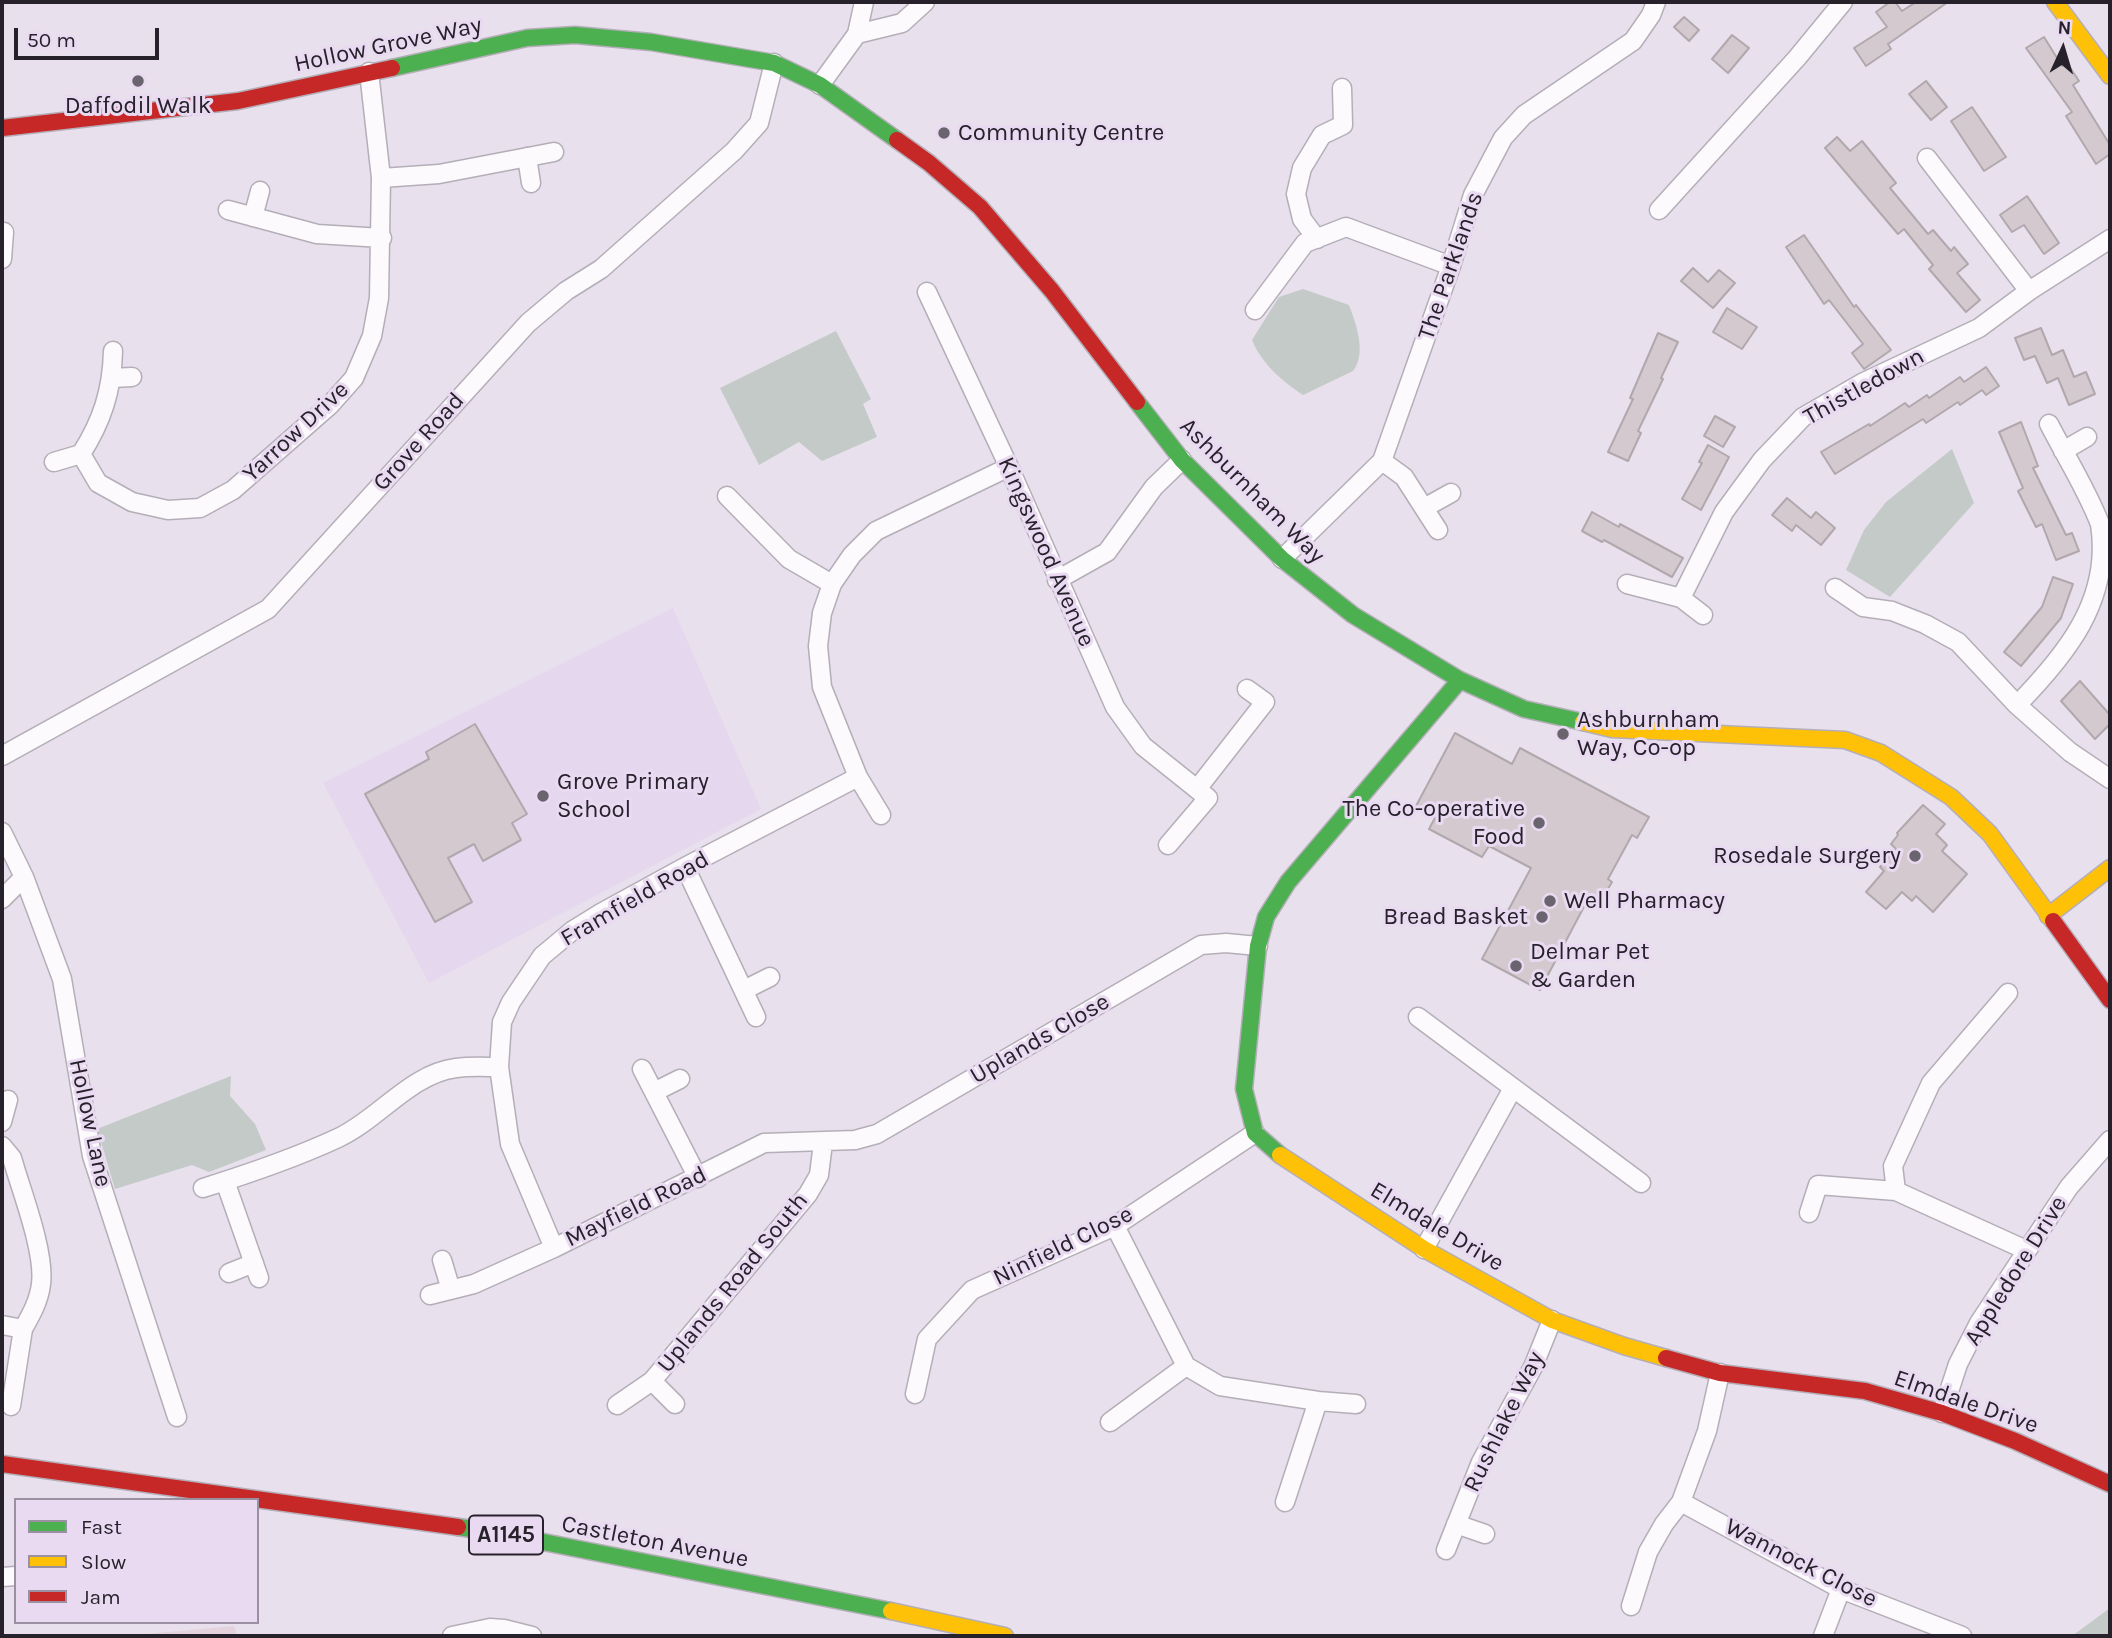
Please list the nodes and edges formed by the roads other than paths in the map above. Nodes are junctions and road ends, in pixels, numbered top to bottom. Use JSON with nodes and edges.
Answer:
{"nodes":[{"id":1,"x":864,"y":2,"type":"edge"},
{"id":2,"x":925,"y":2,"type":"edge"},
{"id":3,"x":1656,"y":2,"type":"edge"},
{"id":4,"x":1843,"y":2,"type":"edge"},
{"id":5,"x":2055,"y":2,"type":"edge"},
{"id":6,"x":857,"y":34,"type":"junction"},
{"id":7,"x":774,"y":63,"type":"junction"},
{"id":8,"x":369,"y":72,"type":"junction"},
{"id":9,"x":2110,"y":76,"type":"edge"},
{"id":10,"x":820,"y":85,"type":"junction"},
{"id":11,"x":1342,"y":88,"type":"dead end"},
{"id":12,"x":2,"y":128,"type":"edge"},
{"id":13,"x":554,"y":152,"type":"dead end"},
{"id":14,"x":527,"y":157,"type":"junction"},
{"id":15,"x":1927,"y":158,"type":"dead end"},
{"id":16,"x":381,"y":178,"type":"junction"},
{"id":17,"x":531,"y":183,"type":"dead end"},
{"id":18,"x":260,"y":191,"type":"dead end"},
{"id":19,"x":228,"y":210,"type":"dead end"},
{"id":20,"x":1659,"y":210,"type":"dead end"},
{"id":21,"x":253,"y":217,"type":"junction"},
{"id":22,"x":4,"y":232,"type":"dead end"},
{"id":23,"x":382,"y":238,"type":"junction"},
{"id":24,"x":1317,"y":239,"type":"junction"},
{"id":25,"x":2110,"y":239,"type":"edge"},
{"id":26,"x":2,"y":259,"type":"edge"},
{"id":27,"x":1451,"y":266,"type":"junction"},
{"id":28,"x":2029,"y":291,"type":"junction"},
{"id":29,"x":927,"y":292,"type":"dead end"},
{"id":30,"x":1255,"y":310,"type":"dead end"},
{"id":31,"x":113,"y":351,"type":"dead end"},
{"id":32,"x":132,"y":377,"type":"dead end"},
{"id":33,"x":112,"y":379,"type":"junction"},
{"id":34,"x":2049,"y":424,"type":"dead end"},
{"id":35,"x":2087,"y":438,"type":"dead end"},
{"id":36,"x":2063,"y":451,"type":"junction"},
{"id":37,"x":81,"y":454,"type":"junction"},
{"id":38,"x":1182,"y":460,"type":"junction"},
{"id":39,"x":1382,"y":461,"type":"junction"},
{"id":40,"x":54,"y":462,"type":"dead end"},
{"id":41,"x":1009,"y":467,"type":"junction"},
{"id":42,"x":1451,"y":493,"type":"dead end"},
{"id":43,"x":727,"y":496,"type":"dead end"},
{"id":44,"x":1424,"y":508,"type":"junction"},
{"id":45,"x":1438,"y":530,"type":"dead end"},
{"id":46,"x":1282,"y":559,"type":"junction"},
{"id":47,"x":1057,"y":580,"type":"junction"},
{"id":48,"x":832,"y":584,"type":"junction"},
{"id":49,"x":1627,"y":584,"type":"dead end"},
{"id":50,"x":1835,"y":588,"type":"dead end"},
{"id":51,"x":1681,"y":598,"type":"junction"},
{"id":52,"x":1703,"y":615,"type":"dead end"},
{"id":53,"x":1460,"y":680,"type":"junction"},
{"id":54,"x":1247,"y":689,"type":"dead end"},
{"id":55,"x":2017,"y":705,"type":"junction"},
{"id":56,"x":2,"y":756,"type":"edge"},
{"id":57,"x":858,"y":777,"type":"junction"},
{"id":58,"x":2110,"y":779,"type":"edge"},
{"id":59,"x":1197,"y":789,"type":"junction"},
{"id":60,"x":881,"y":815,"type":"dead end"},
{"id":61,"x":2,"y":832,"type":"edge"},
{"id":62,"x":1168,"y":845,"type":"dead end"},
{"id":63,"x":685,"y":867,"type":"junction"},
{"id":64,"x":2110,"y":868,"type":"edge"},
{"id":65,"x":24,"y":877,"type":"junction"},
{"id":66,"x":2,"y":899,"type":"edge"},
{"id":67,"x":2048,"y":916,"type":"junction"},
{"id":68,"x":1258,"y":946,"type":"junction"},
{"id":69,"x":770,"y":977,"type":"dead end"},
{"id":70,"x":744,"y":990,"type":"junction"},
{"id":71,"x":2008,"y":993,"type":"dead end"},
{"id":72,"x":2110,"y":1000,"type":"edge"},
{"id":73,"x":756,"y":1017,"type":"dead end"},
{"id":74,"x":1418,"y":1017,"type":"dead end"},
{"id":75,"x":499,"y":1067,"type":"junction"},
{"id":76,"x":642,"y":1069,"type":"dead end"},
{"id":77,"x":680,"y":1079,"type":"dead end"},
{"id":78,"x":1513,"y":1088,"type":"junction"},
{"id":79,"x":654,"y":1093,"type":"junction"},
{"id":80,"x":8,"y":1100,"type":"dead end"},
{"id":81,"x":2,"y":1122,"type":"edge"},
{"id":82,"x":1255,"y":1133,"type":"junction"},
{"id":83,"x":2110,"y":1140,"type":"edge"},
{"id":84,"x":823,"y":1143,"type":"junction"},
{"id":85,"x":2,"y":1146,"type":"edge"},
{"id":86,"x":698,"y":1178,"type":"junction"},
{"id":87,"x":225,"y":1181,"type":"junction"},
{"id":88,"x":1641,"y":1183,"type":"dead end"},
{"id":89,"x":203,"y":1188,"type":"dead end"},
{"id":90,"x":1896,"y":1191,"type":"junction"},
{"id":91,"x":1810,"y":1213,"type":"dead end"},
{"id":92,"x":1115,"y":1226,"type":"junction"},
{"id":93,"x":554,"y":1248,"type":"junction"},
{"id":94,"x":1424,"y":1249,"type":"junction"},
{"id":95,"x":2026,"y":1250,"type":"junction"},
{"id":96,"x":442,"y":1260,"type":"dead end"},
{"id":97,"x":229,"y":1273,"type":"dead end"},
{"id":98,"x":451,"y":1290,"type":"junction"},
{"id":99,"x":430,"y":1295,"type":"dead end"},
{"id":100,"x":1552,"y":1320,"type":"junction"},
{"id":101,"x":2,"y":1325,"type":"edge"},
{"id":102,"x":23,"y":1329,"type":"junction"},
{"id":103,"x":1186,"y":1366,"type":"junction"},
{"id":104,"x":1720,"y":1373,"type":"junction"},
{"id":105,"x":652,"y":1381,"type":"junction"},
{"id":106,"x":915,"y":1394,"type":"dead end"},
{"id":107,"x":1318,"y":1401,"type":"junction"},
{"id":108,"x":675,"y":1404,"type":"dead end"},
{"id":109,"x":1356,"y":1404,"type":"dead end"},
{"id":110,"x":617,"y":1405,"type":"dead end"},
{"id":111,"x":11,"y":1406,"type":"dead end"},
{"id":112,"x":1942,"y":1413,"type":"junction"},
{"id":113,"x":177,"y":1417,"type":"dead end"},
{"id":114,"x":1110,"y":1422,"type":"dead end"},
{"id":115,"x":2,"y":1464,"type":"edge"},
{"id":116,"x":2108,"y":1477,"type":"edge"},
{"id":117,"x":246,"y":1498,"type":"edge"},
{"id":118,"x":259,"y":1500,"type":"edge"},
{"id":119,"x":1285,"y":1502,"type":"dead end"},
{"id":120,"x":1681,"y":1502,"type":"junction"},
{"id":121,"x":1455,"y":1524,"type":"junction"},
{"id":122,"x":1485,"y":1534,"type":"dead end"},
{"id":123,"x":1446,"y":1550,"type":"dead end"},
{"id":124,"x":1841,"y":1588,"type":"junction"},
{"id":125,"x":1631,"y":1606,"type":"dead end"},
{"id":126,"x":452,"y":1636,"type":"edge"},
{"id":127,"x":532,"y":1636,"type":"edge"},
{"id":128,"x":1006,"y":1636,"type":"edge"},
{"id":129,"x":1824,"y":1636,"type":"edge"},
{"id":130,"x":1962,"y":1636,"type":"edge"}],
"edges":[{"from":1,"to":6,"type":"street"},
{"from":2,"to":6,"type":"street"},
{"from":3,"to":27,"type":"street","name":"The Parklands"},
{"from":4,"to":20,"type":"street"},
{"from":5,"to":9,"type":"street"},
{"from":6,"to":10,"type":"street"},
{"from":7,"to":8,"type":"street","name":"Hollow Grove Way"},
{"from":7,"to":10,"type":"street","name":"Hollow Grove Way"},
{"from":7,"to":56,"type":"street","name":"Grove Road"},
{"from":8,"to":12,"type":"street","name":"Hollow Grove Way"},
{"from":8,"to":16,"type":"street","name":"Yarrow Drive"},
{"from":10,"to":38,"type":"street","name":"Ashburnham Way"},
{"from":11,"to":24,"type":"street"},
{"from":13,"to":14,"type":"street"},
{"from":14,"to":16,"type":"street"},
{"from":14,"to":17,"type":"street"},
{"from":15,"to":28,"type":"street"},
{"from":16,"to":23,"type":"street","name":"Yarrow Drive"},
{"from":18,"to":21,"type":"street"},
{"from":19,"to":21,"type":"street"},
{"from":21,"to":23,"type":"street"},
{"from":22,"to":26,"type":"street"},
{"from":23,"to":37,"type":"street","name":"Yarrow Drive"},
{"from":24,"to":27,"type":"street"},
{"from":24,"to":30,"type":"street"},
{"from":25,"to":28,"type":"street","name":"Thistledown"},
{"from":27,"to":39,"type":"street","name":"The Parklands"},
{"from":28,"to":51,"type":"street","name":"Thistledown"},
{"from":29,"to":41,"type":"street","name":"Kingswood Avenue"},
{"from":31,"to":33,"type":"street"},
{"from":32,"to":33,"type":"street"},
{"from":33,"to":37,"type":"street"},
{"from":34,"to":36,"type":"street"},
{"from":35,"to":36,"type":"street"},
{"from":36,"to":55,"type":"street"},
{"from":37,"to":40,"type":"street"},
{"from":38,"to":46,"type":"street","name":"Ashburnham Way"},
{"from":38,"to":47,"type":"street"},
{"from":39,"to":44,"type":"street"},
{"from":39,"to":46,"type":"street","name":"The Parklands"},
{"from":41,"to":47,"type":"street","name":"Kingswood Avenue"},
{"from":41,"to":48,"type":"street"},
{"from":42,"to":44,"type":"street"},
{"from":43,"to":48,"type":"street"},
{"from":44,"to":45,"type":"street"},
{"from":46,"to":53,"type":"street","name":"Ashburnham Way"},
{"from":47,"to":59,"type":"street","name":"Kingswood Avenue"},
{"from":48,"to":57,"type":"street"},
{"from":49,"to":51,"type":"street"},
{"from":50,"to":55,"type":"street"},
{"from":51,"to":52,"type":"street"},
{"from":53,"to":67,"type":"street","name":"Ashburnham Way"},
{"from":53,"to":68,"type":"street"},
{"from":54,"to":59,"type":"street"},
{"from":55,"to":58,"type":"street"},
{"from":57,"to":60,"type":"street"},
{"from":57,"to":63,"type":"street","name":"Framfield Road"},
{"from":59,"to":62,"type":"street"},
{"from":61,"to":65,"type":"street","name":"Hollow Lane"},
{"from":63,"to":70,"type":"street"},
{"from":63,"to":75,"type":"street","name":"Framfield Road"},
{"from":64,"to":67,"type":"street"},
{"from":65,"to":66,"type":"street"},
{"from":65,"to":113,"type":"street","name":"Hollow Lane"},
{"from":67,"to":72,"type":"street","name":"Ashburnham Way"},
{"from":68,"to":82,"type":"street"},
{"from":68,"to":84,"type":"street","name":"Uplands Close"},
{"from":69,"to":70,"type":"street"},
{"from":70,"to":73,"type":"street"},
{"from":71,"to":90,"type":"street"},
{"from":74,"to":78,"type":"street"},
{"from":75,"to":87,"type":"street"},
{"from":75,"to":93,"type":"street","name":"Framfield Road"},
{"from":76,"to":79,"type":"street"},
{"from":77,"to":79,"type":"street"},
{"from":78,"to":88,"type":"street"},
{"from":78,"to":94,"type":"street"},
{"from":79,"to":86,"type":"street"},
{"from":80,"to":81,"type":"street"},
{"from":82,"to":92,"type":"street","name":"Ninfield Close"},
{"from":82,"to":94,"type":"street","name":"Elmdale Drive"},
{"from":83,"to":95,"type":"street","name":"Appledore Drive"},
{"from":84,"to":86,"type":"street","name":"Mayfield Road"},
{"from":84,"to":105,"type":"street","name":"Uplands Road South"},
{"from":85,"to":102,"type":"street"},
{"from":86,"to":93,"type":"street","name":"Mayfield Road"},
{"from":87,"to":89,"type":"street"},
{"from":87,"to":97,"type":"street"},
{"from":90,"to":91,"type":"street"},
{"from":90,"to":95,"type":"street"},
{"from":92,"to":103,"type":"street"},
{"from":92,"to":106,"type":"street","name":"Ninfield Close"},
{"from":93,"to":98,"type":"street","name":"Mayfield Road"},
{"from":94,"to":100,"type":"street","name":"Elmdale Drive"},
{"from":95,"to":112,"type":"street","name":"Appledore Drive"},
{"from":96,"to":98,"type":"street"},
{"from":98,"to":99,"type":"street","name":"Mayfield Road"},
{"from":100,"to":104,"type":"street","name":"Elmdale Drive"},
{"from":100,"to":121,"type":"street","name":"Rushlake Way"},
{"from":101,"to":102,"type":"street"},
{"from":102,"to":111,"type":"street"},
{"from":103,"to":107,"type":"street"},
{"from":103,"to":114,"type":"street"},
{"from":104,"to":112,"type":"street","name":"Elmdale Drive"},
{"from":104,"to":120,"type":"street"},
{"from":105,"to":108,"type":"street","name":"Uplands Road South"},
{"from":105,"to":110,"type":"street","name":"Uplands Road South"},
{"from":107,"to":109,"type":"street"},
{"from":107,"to":119,"type":"street"},
{"from":112,"to":116,"type":"street","name":"Elmdale Drive"},
{"from":115,"to":117,"type":"street","name":"Castleton Avenue","number":"A1145"},
{"from":118,"to":128,"type":"street","name":"Castleton Avenue","number":"A1145"},
{"from":120,"to":124,"type":"street","name":"Wannock Close"},
{"from":120,"to":125,"type":"street"},
{"from":121,"to":122,"type":"street","name":"Rushlake Way"},
{"from":121,"to":123,"type":"street","name":"Rushlake Way"},
{"from":124,"to":129,"type":"street"},
{"from":124,"to":130,"type":"street","name":"Wannock Close"},
{"from":126,"to":127,"type":"street"}]}
